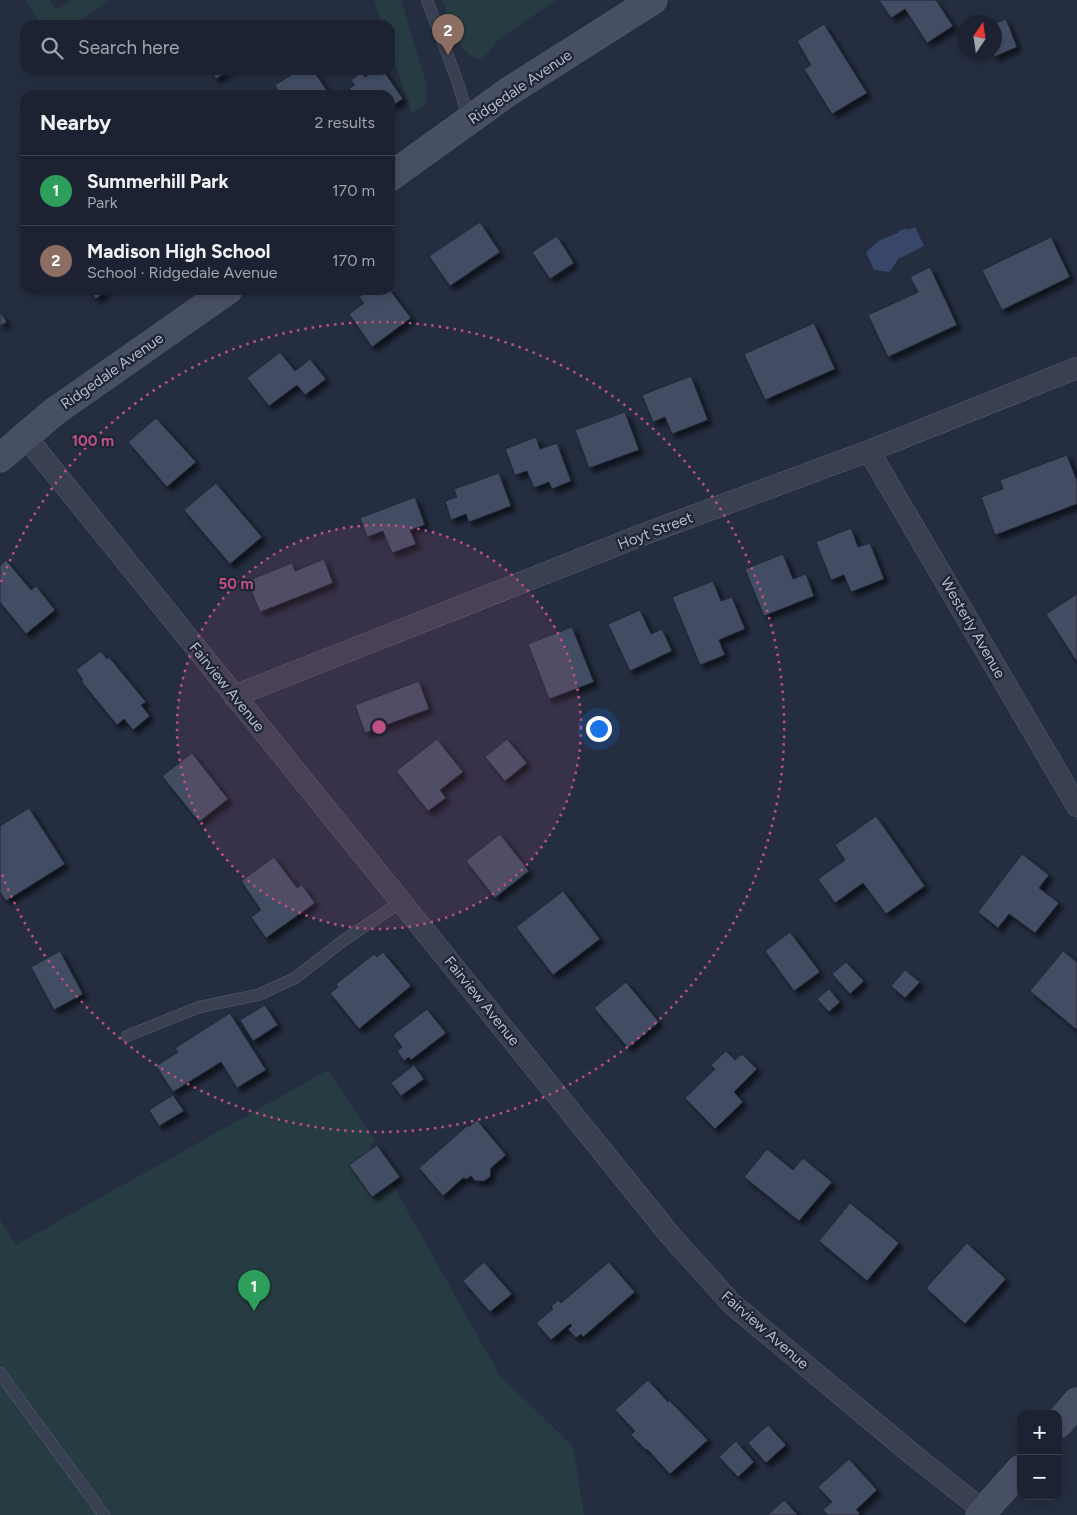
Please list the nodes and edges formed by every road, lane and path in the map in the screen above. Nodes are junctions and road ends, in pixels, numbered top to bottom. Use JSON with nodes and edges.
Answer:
{"nodes":[{"id":1,"x":427,"y":0,"type":"edge"},
{"id":2,"x":653,"y":0,"type":"edge"},
{"id":3,"x":469,"y":120,"type":"junction"},
{"id":4,"x":395,"y":173,"type":"edge"},
{"id":5,"x":221,"y":295,"type":"edge"},
{"id":6,"x":1077,"y":368,"type":"edge"},
{"id":7,"x":26,"y":437,"type":"junction"},
{"id":8,"x":869,"y":450,"type":"junction"},
{"id":9,"x":0,"y":458,"type":"edge"},
{"id":10,"x":234,"y":696,"type":"junction"},
{"id":11,"x":1077,"y":806,"type":"edge"},
{"id":12,"x":401,"y":902,"type":"junction"},
{"id":13,"x":127,"y":1036,"type":"dead end"},
{"id":14,"x":0,"y":1373,"type":"edge"},
{"id":15,"x":1077,"y":1402,"type":"edge"},
{"id":16,"x":1062,"y":1419,"type":"edge"},
{"id":17,"x":1017,"y":1474,"type":"edge"},
{"id":18,"x":984,"y":1514,"type":"edge"},
{"id":19,"x":104,"y":1515,"type":"edge"}],
"edges":[{"from":1,"to":3,"type":"lane"},
{"from":2,"to":3,"type":"street","name":"Ridgedale Avenue"},
{"from":3,"to":4,"type":"street","name":"Ridgedale Avenue"},
{"from":5,"to":7,"type":"street","name":"Ridgedale Avenue"},
{"from":6,"to":8,"type":"street","name":"Hoyt Street"},
{"from":7,"to":9,"type":"street","name":"Ridgedale Avenue"},
{"from":7,"to":10,"type":"street","name":"Fairview Avenue"},
{"from":8,"to":10,"type":"street","name":"Hoyt Street"},
{"from":8,"to":11,"type":"street","name":"Westerly Avenue"},
{"from":10,"to":12,"type":"street","name":"Fairview Avenue"},
{"from":12,"to":13,"type":"lane"},
{"from":12,"to":18,"type":"street","name":"Fairview Avenue"},
{"from":14,"to":19,"type":"lane"},
{"from":15,"to":16,"type":"street"},
{"from":17,"to":18,"type":"street"}]}
